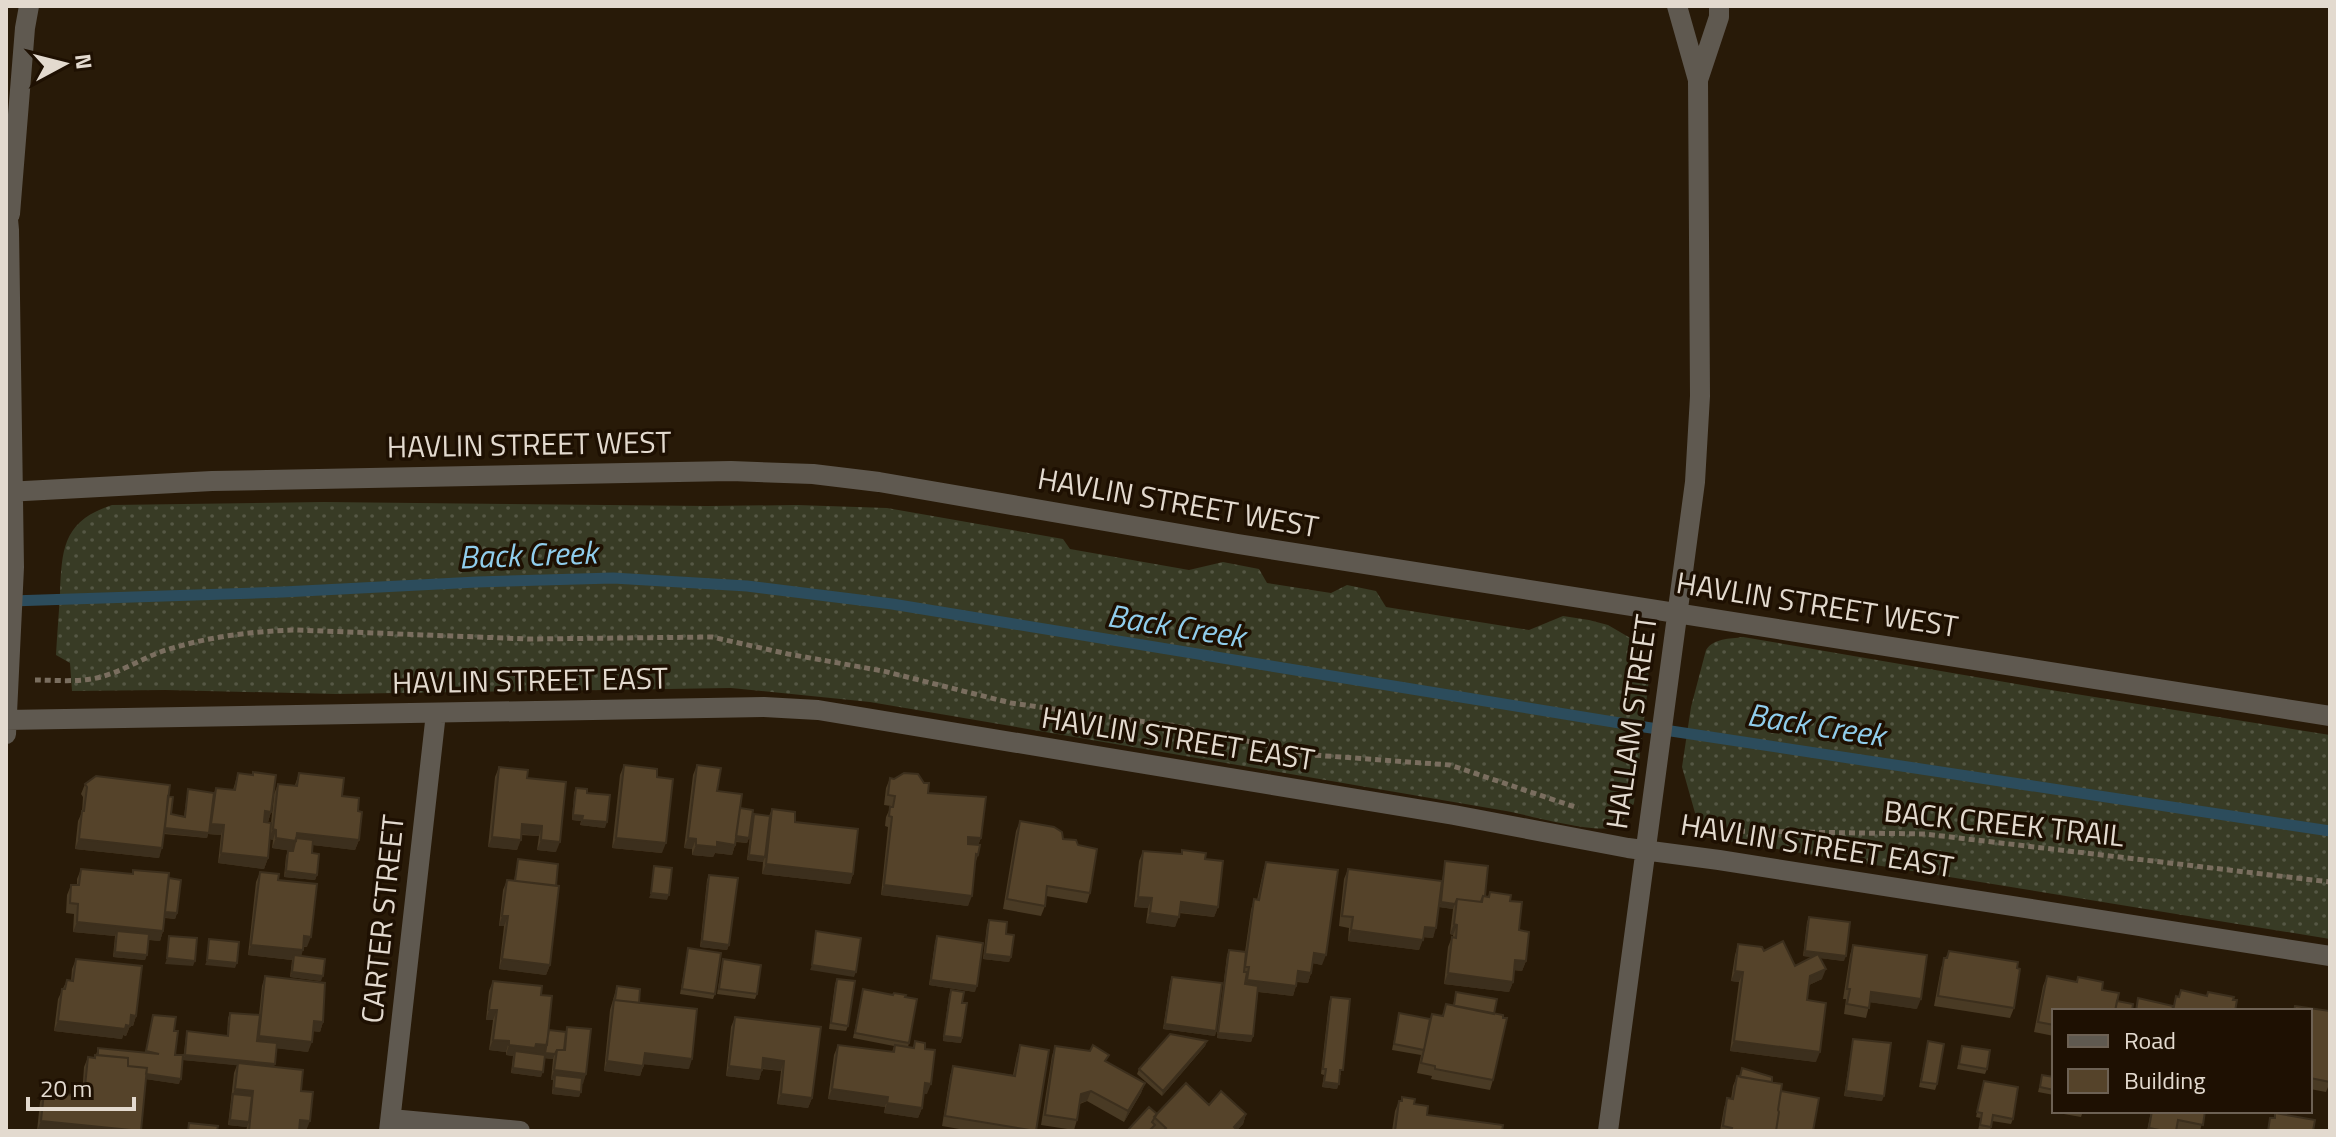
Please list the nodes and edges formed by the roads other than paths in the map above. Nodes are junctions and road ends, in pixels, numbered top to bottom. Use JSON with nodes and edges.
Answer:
{"nodes":[{"id":1,"x":29,"y":6,"type":"edge"},
{"id":2,"x":1677,"y":6,"type":"edge"},
{"id":3,"x":1719,"y":6,"type":"edge"},
{"id":4,"x":1698,"y":80,"type":"junction"},
{"id":5,"x":6,"y":199,"type":"edge"},
{"id":6,"x":9,"y":230,"type":"junction"},
{"id":7,"x":10,"y":492,"type":"edge"},
{"id":8,"x":1677,"y":614,"type":"junction"},
{"id":9,"x":436,"y":713,"type":"junction"},
{"id":10,"x":2330,"y":716,"type":"edge"},
{"id":11,"x":6,"y":725,"type":"edge"},
{"id":12,"x":1645,"y":850,"type":"junction"},
{"id":13,"x":2330,"y":956,"type":"edge"},
{"id":14,"x":390,"y":1125,"type":"edge"},
{"id":15,"x":520,"y":1131,"type":"edge"},
{"id":16,"x":1608,"y":1131,"type":"edge"}],
"edges":[{"from":1,"to":6,"type":"street"},
{"from":2,"to":4,"type":"street","name":"HALLAM STREET"},
{"from":3,"to":4,"type":"street","name":"HALLAM STREET"},
{"from":4,"to":8,"type":"street","name":"HALLAM STREET"},
{"from":5,"to":6,"type":"street"},
{"from":6,"to":7,"type":"street"},
{"from":7,"to":8,"type":"street","name":"HAVLIN STREET WEST"},
{"from":7,"to":11,"type":"street"},
{"from":8,"to":10,"type":"street","name":"HAVLIN STREET WEST"},
{"from":8,"to":12,"type":"street","name":"HALLAM STREET"},
{"from":9,"to":11,"type":"street","name":"HAVLIN STREET EAST"},
{"from":9,"to":12,"type":"street","name":"HAVLIN STREET EAST"},
{"from":9,"to":14,"type":"street","name":"CARTER STREET"},
{"from":12,"to":13,"type":"street","name":"HAVLIN STREET EAST"},
{"from":12,"to":16,"type":"street","name":"HALLAM STREET"},
{"from":14,"to":15,"type":"street"}]}
